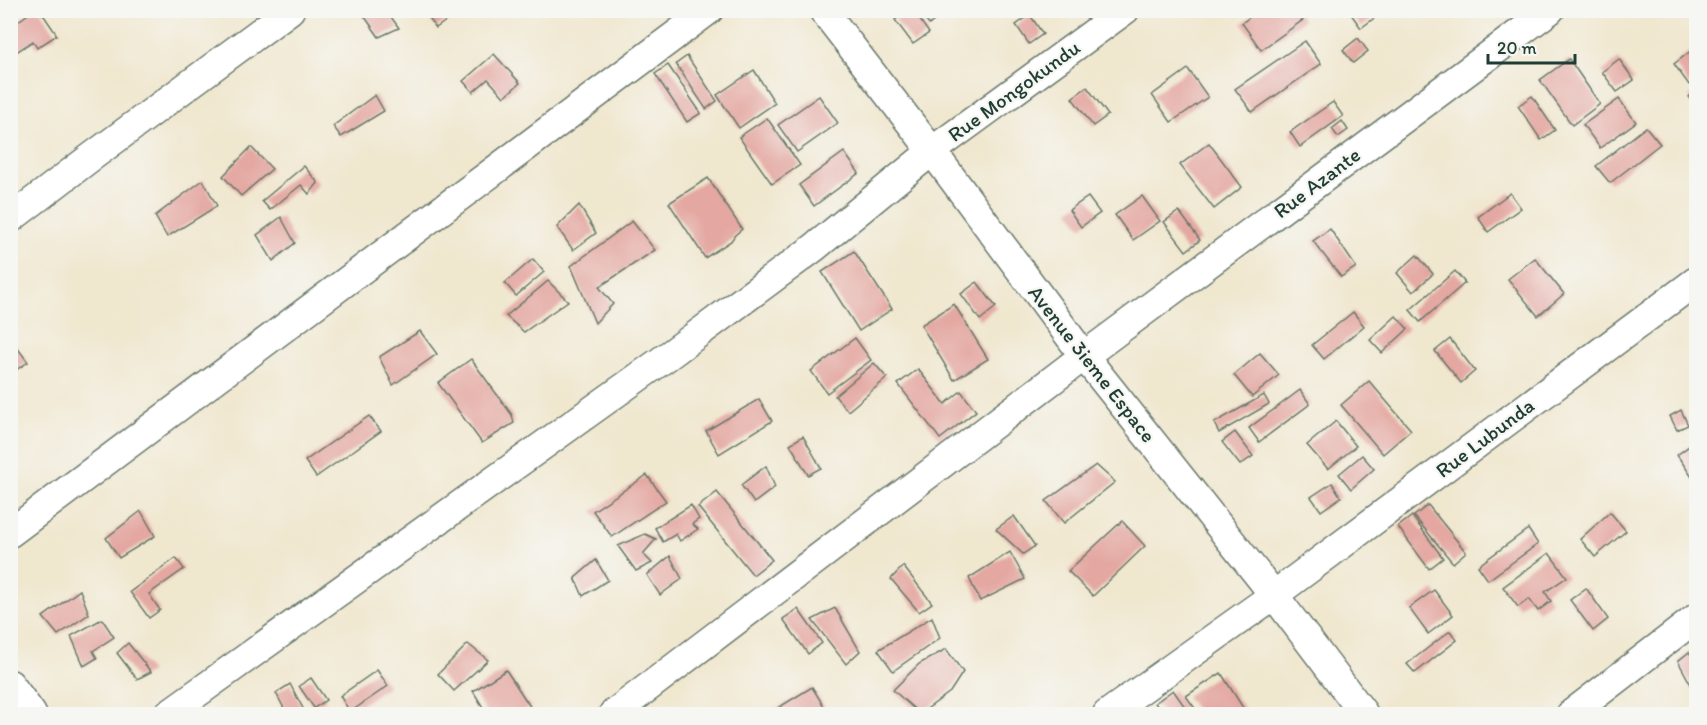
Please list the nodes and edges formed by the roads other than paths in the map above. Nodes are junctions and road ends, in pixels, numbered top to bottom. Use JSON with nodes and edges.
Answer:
{"nodes":[{"id":1,"x":290,"y":10,"type":"edge"},
{"id":2,"x":709,"y":10,"type":"edge"},
{"id":3,"x":823,"y":10,"type":"edge"},
{"id":4,"x":1125,"y":10,"type":"edge"},
{"id":5,"x":1550,"y":10,"type":"edge"},
{"id":6,"x":932,"y":151,"type":"junction"},
{"id":7,"x":10,"y":219,"type":"edge"},
{"id":8,"x":1696,"y":281,"type":"edge"},
{"id":9,"x":1084,"y":356,"type":"junction"},
{"id":10,"x":10,"y":533,"type":"edge"},
{"id":11,"x":1274,"y":595,"type":"junction"},
{"id":12,"x":1696,"y":618,"type":"edge"},
{"id":13,"x":10,"y":684,"type":"edge"},
{"id":14,"x":32,"y":714,"type":"edge"},
{"id":15,"x":168,"y":714,"type":"edge"},
{"id":16,"x":614,"y":714,"type":"edge"},
{"id":17,"x":1107,"y":714,"type":"edge"},
{"id":18,"x":1364,"y":714,"type":"edge"},
{"id":19,"x":1571,"y":714,"type":"edge"}],
"edges":[{"from":1,"to":7,"type":"street"},
{"from":2,"to":10,"type":"street"},
{"from":3,"to":6,"type":"street","name":"Avenue 3ieme Espace"},
{"from":4,"to":6,"type":"street","name":"Rue Mongokundu"},
{"from":5,"to":9,"type":"street","name":"Rue Azante"},
{"from":6,"to":9,"type":"street","name":"Avenue 3ieme Espace"},
{"from":6,"to":15,"type":"street","name":"Rue Mongokundu"},
{"from":8,"to":11,"type":"street","name":"Rue Lubunda"},
{"from":9,"to":11,"type":"street","name":"Avenue 3ieme Espace"},
{"from":9,"to":16,"type":"street","name":"Rue Azante"},
{"from":11,"to":17,"type":"street","name":"Rue Lubunda"},
{"from":11,"to":18,"type":"street","name":"Avenue 3ieme Espace"},
{"from":12,"to":19,"type":"street"},
{"from":13,"to":14,"type":"street"}]}
